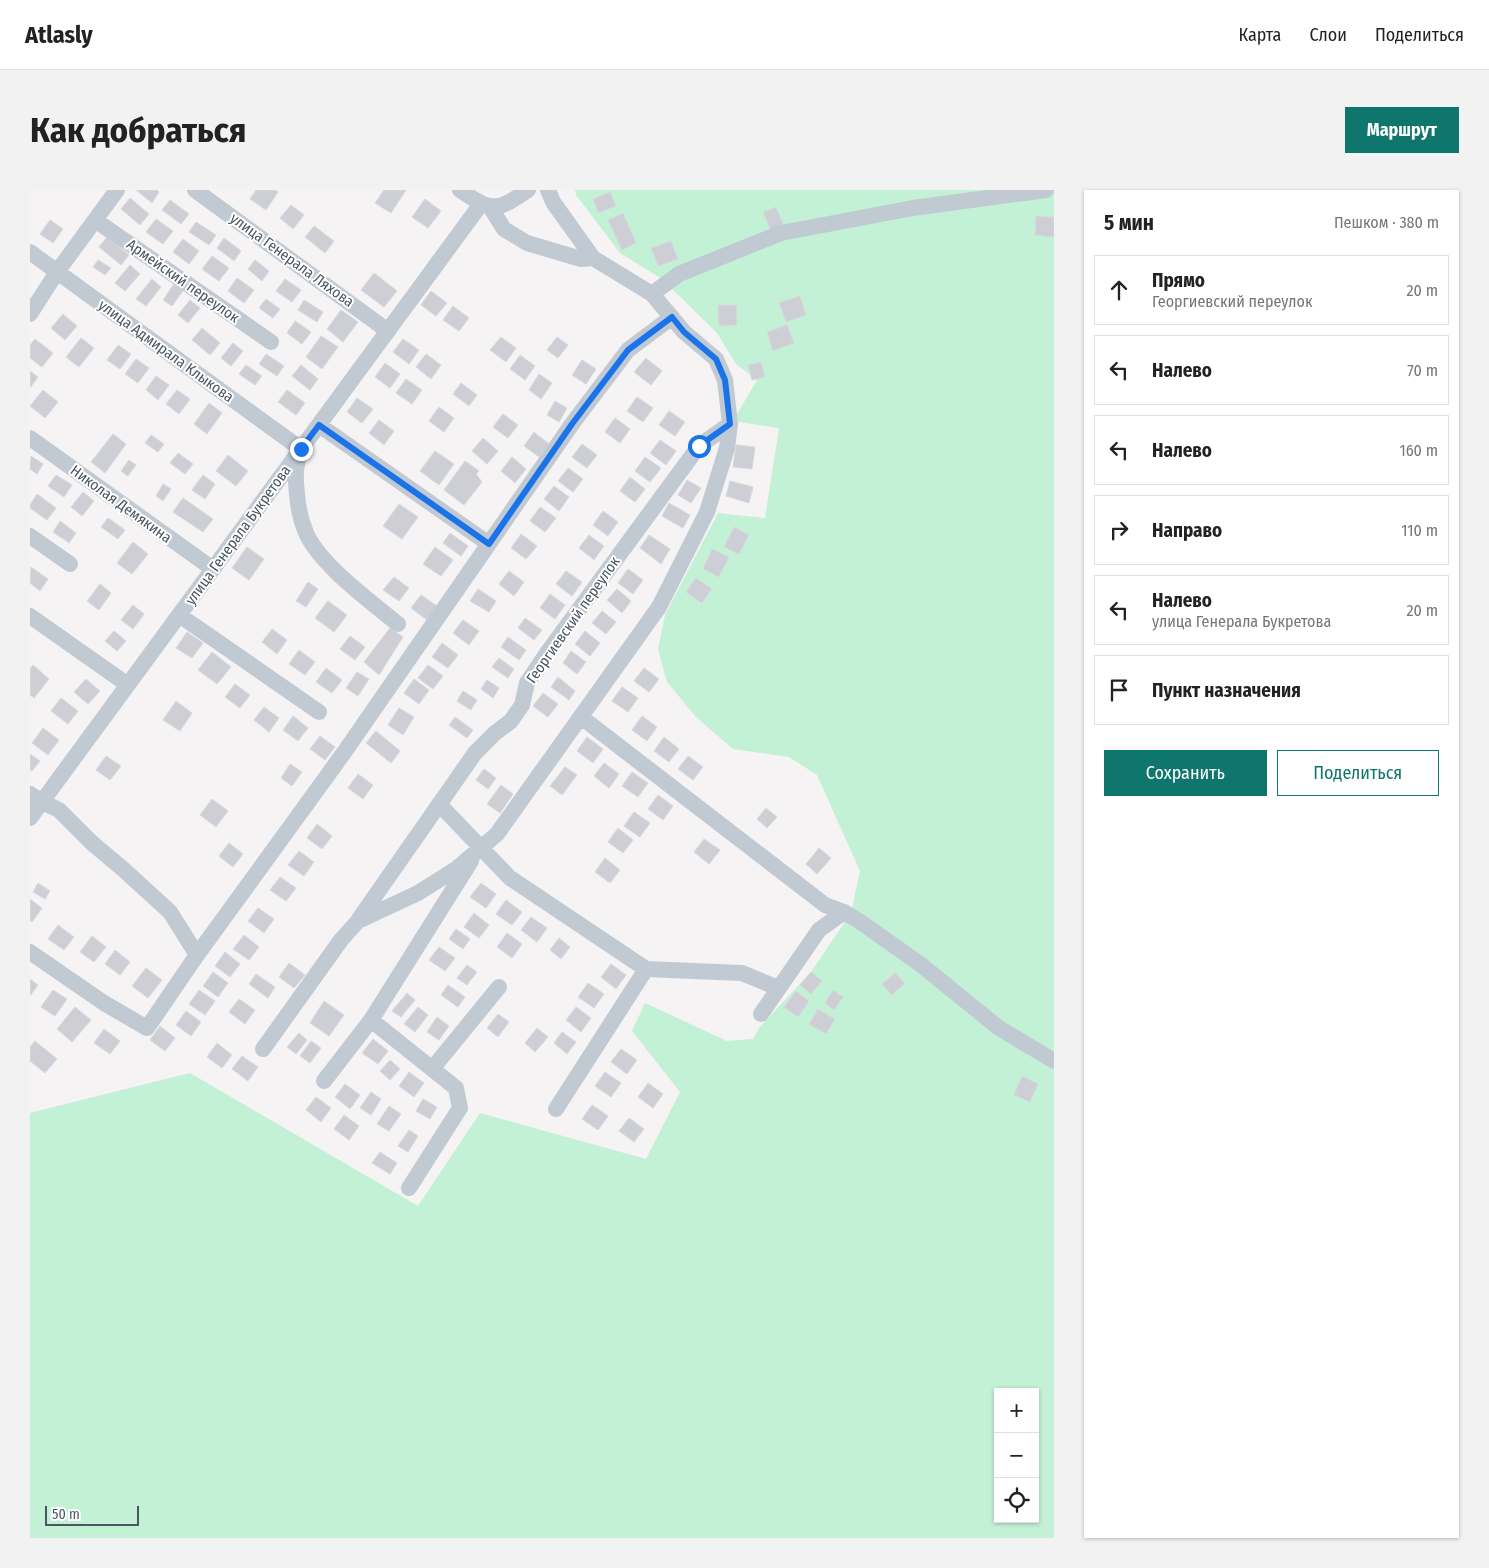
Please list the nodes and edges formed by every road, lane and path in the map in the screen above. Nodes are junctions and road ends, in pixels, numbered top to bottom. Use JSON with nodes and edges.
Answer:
{"nodes":[{"id":1,"x":117,"y":190,"type":"edge"},
{"id":2,"x":195,"y":190,"type":"edge"},
{"id":3,"x":460,"y":190,"type":"edge"},
{"id":4,"x":528,"y":190,"type":"edge"},
{"id":5,"x":548,"y":190,"type":"edge"},
{"id":6,"x":1046,"y":190,"type":"edge"},
{"id":7,"x":486,"y":206,"type":"junction"},
{"id":8,"x":95,"y":220,"type":"junction"},
{"id":9,"x":30,"y":252,"type":"edge"},
{"id":10,"x":593,"y":258,"type":"junction"},
{"id":11,"x":57,"y":272,"type":"junction"},
{"id":12,"x":652,"y":294,"type":"junction"},
{"id":13,"x":30,"y":314,"type":"edge"},
{"id":14,"x":672,"y":317,"type":"junction"},
{"id":15,"x":388,"y":330,"type":"junction"},
{"id":16,"x":271,"y":342,"type":"dead end"},
{"id":17,"x":730,"y":424,"type":"junction"},
{"id":18,"x":319,"y":425,"type":"junction"},
{"id":19,"x":30,"y":438,"type":"edge"},
{"id":20,"x":301,"y":449,"type":"junction"},
{"id":21,"x":30,"y":536,"type":"edge"},
{"id":22,"x":489,"y":544,"type":"junction"},
{"id":23,"x":70,"y":564,"type":"dead end"},
{"id":24,"x":213,"y":569,"type":"junction"},
{"id":25,"x":179,"y":615,"type":"junction"},
{"id":26,"x":30,"y":616,"type":"edge"},
{"id":27,"x":398,"y":624,"type":"dead end"},
{"id":28,"x":128,"y":685,"type":"junction"},
{"id":29,"x":319,"y":712,"type":"dead end"},
{"id":30,"x":582,"y":717,"type":"junction"},
{"id":31,"x":36,"y":798,"type":"edge"},
{"id":32,"x":439,"y":804,"type":"junction"},
{"id":33,"x":30,"y":818,"type":"edge"},
{"id":34,"x":481,"y":847,"type":"junction"},
{"id":35,"x":844,"y":912,"type":"junction"},
{"id":36,"x":358,"y":921,"type":"junction"},
{"id":37,"x":30,"y":952,"type":"edge"},
{"id":38,"x":197,"y":955,"type":"junction"},
{"id":39,"x":646,"y":969,"type":"junction"},
{"id":40,"x":499,"y":986,"type":"dead end"},
{"id":41,"x":778,"y":988,"type":"junction"},
{"id":42,"x":760,"y":1014,"type":"dead end"},
{"id":43,"x":371,"y":1020,"type":"junction"},
{"id":44,"x":263,"y":1049,"type":"dead end"},
{"id":45,"x":1054,"y":1061,"type":"edge"},
{"id":46,"x":432,"y":1069,"type":"junction"},
{"id":47,"x":324,"y":1081,"type":"dead end"},
{"id":48,"x":556,"y":1109,"type":"dead end"},
{"id":49,"x":409,"y":1188,"type":"dead end"}],
"edges":[{"from":1,"to":8,"type":"street"},
{"from":2,"to":15,"type":"street","name":"улица Генерала Ляхова"},
{"from":3,"to":7,"type":"street"},
{"from":4,"to":7,"type":"street"},
{"from":5,"to":10,"type":"street"},
{"from":6,"to":12,"type":"street"},
{"from":7,"to":10,"type":"street"},
{"from":7,"to":15,"type":"street","name":"улица Генерала Букретова"},
{"from":8,"to":11,"type":"street"},
{"from":8,"to":16,"type":"street","name":"Армейский переулок"},
{"from":9,"to":11,"type":"street","name":"улица Адмирала Клыкова"},
{"from":10,"to":12,"type":"street"},
{"from":11,"to":13,"type":"street"},
{"from":11,"to":20,"type":"street","name":"улица Адмирала Клыкова"},
{"from":12,"to":14,"type":"street"},
{"from":14,"to":17,"type":"street"},
{"from":14,"to":22,"type":"street"},
{"from":15,"to":18,"type":"street","name":"улица Генерала Букретова"},
{"from":17,"to":30,"type":"street"},
{"from":17,"to":32,"type":"street","name":"Георгиевский переулок"},
{"from":18,"to":20,"type":"street","name":"улица Генерала Букретова"},
{"from":18,"to":22,"type":"street"},
{"from":19,"to":24,"type":"street","name":"Николая Демякина"},
{"from":20,"to":24,"type":"street","name":"улица Генерала Букретова"},
{"from":20,"to":27,"type":"street"},
{"from":21,"to":23,"type":"street"},
{"from":22,"to":38,"type":"street"},
{"from":24,"to":25,"type":"street","name":"улица Генерала Букретова"},
{"from":25,"to":28,"type":"street","name":"улица Генерала Букретова"},
{"from":25,"to":29,"type":"street"},
{"from":26,"to":28,"type":"street"},
{"from":28,"to":31,"type":"street","name":"улица Генерала Букретова"},
{"from":30,"to":34,"type":"street"},
{"from":30,"to":35,"type":"street"},
{"from":31,"to":33,"type":"street","name":"улица Генерала Букретова"},
{"from":31,"to":38,"type":"street"},
{"from":32,"to":34,"type":"street"},
{"from":32,"to":36,"type":"street","name":"Георгиевский переулок"},
{"from":34,"to":36,"type":"street"},
{"from":34,"to":39,"type":"street"},
{"from":34,"to":43,"type":"street"},
{"from":35,"to":41,"type":"street"},
{"from":35,"to":45,"type":"street"},
{"from":36,"to":44,"type":"street","name":"Георгиевский переулок"},
{"from":37,"to":38,"type":"street"},
{"from":39,"to":41,"type":"street"},
{"from":39,"to":48,"type":"street"},
{"from":40,"to":46,"type":"street"},
{"from":41,"to":42,"type":"street"},
{"from":43,"to":46,"type":"street"},
{"from":43,"to":47,"type":"street"},
{"from":46,"to":49,"type":"street"}]}
